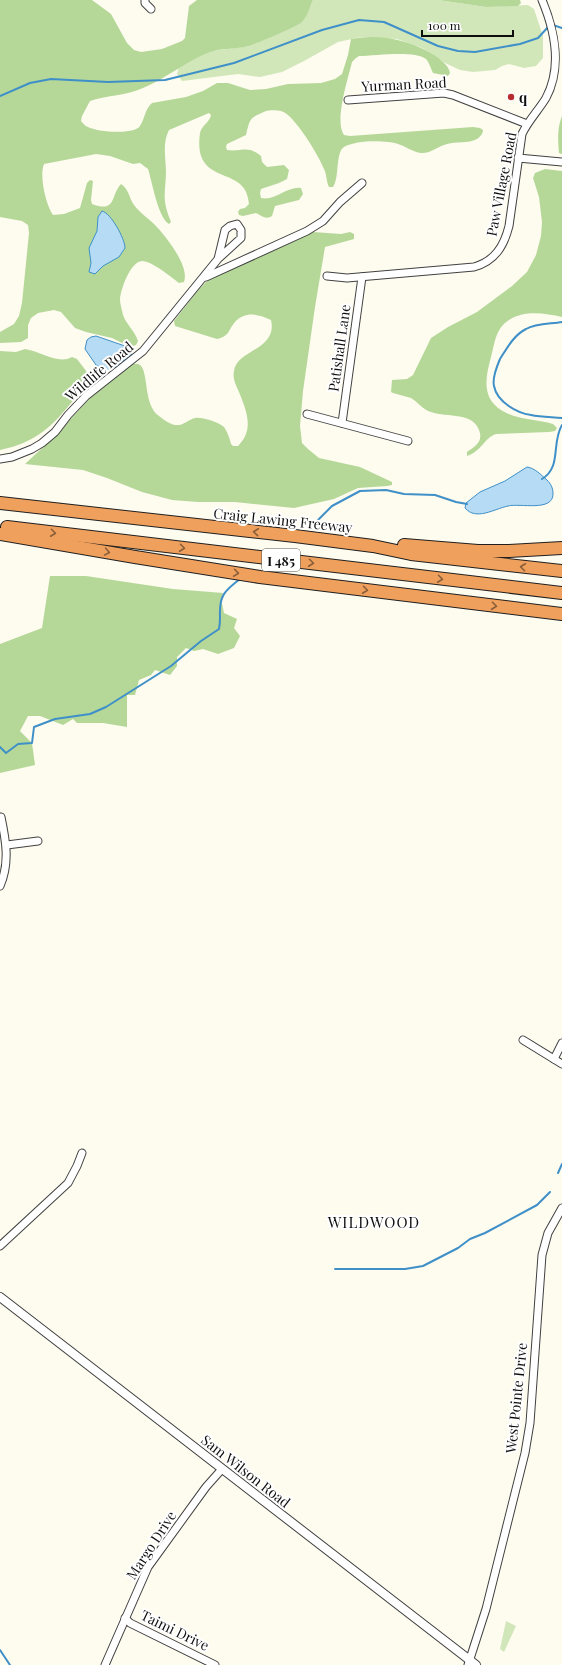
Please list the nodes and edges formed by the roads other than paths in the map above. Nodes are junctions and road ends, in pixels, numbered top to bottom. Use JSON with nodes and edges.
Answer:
{"nodes":[{"id":1,"x":145,"y":0,"type":"edge"},
{"id":2,"x":542,"y":0,"type":"edge"},
{"id":3,"x":151,"y":9,"type":"dead end"},
{"id":4,"x":348,"y":100,"type":"dead end"},
{"id":5,"x":527,"y":124,"type":"junction"},
{"id":6,"x":518,"y":158,"type":"junction"},
{"id":7,"x":562,"y":162,"type":"edge"},
{"id":8,"x":362,"y":183,"type":"dead end"},
{"id":9,"x":218,"y":259,"type":"junction"},
{"id":10,"x":327,"y":276,"type":"dead end"},
{"id":11,"x":362,"y":277,"type":"junction"},
{"id":12,"x":199,"y":282,"type":"junction"},
{"id":13,"x":307,"y":414,"type":"dead end"},
{"id":14,"x":342,"y":423,"type":"junction"},
{"id":15,"x":408,"y":441,"type":"dead end"},
{"id":16,"x":0,"y":459,"type":"edge"},
{"id":17,"x":0,"y":503,"type":"edge"},
{"id":18,"x":0,"y":526,"type":"edge"},
{"id":19,"x":0,"y":534,"type":"edge"},
{"id":20,"x":373,"y":546,"type":"junction"},
{"id":21,"x":562,"y":548,"type":"edge"},
{"id":22,"x":562,"y":571,"type":"edge"},
{"id":23,"x":562,"y":593,"type":"edge"},
{"id":24,"x":531,"y":611,"type":"junction"},
{"id":25,"x":562,"y":614,"type":"edge"},
{"id":26,"x":562,"y":618,"type":"edge"},
{"id":27,"x":1,"y":816,"type":"dead end"},
{"id":28,"x":38,"y":840,"type":"dead end"},
{"id":29,"x":7,"y":845,"type":"junction"},
{"id":30,"x":0,"y":886,"type":"edge"},
{"id":31,"x":523,"y":1040,"type":"dead end"},
{"id":32,"x":562,"y":1042,"type":"edge"},
{"id":33,"x":554,"y":1059,"type":"junction"},
{"id":34,"x":562,"y":1064,"type":"edge"},
{"id":35,"x":82,"y":1153,"type":"dead end"},
{"id":36,"x":562,"y":1208,"type":"edge"},
{"id":37,"x":0,"y":1246,"type":"edge"},
{"id":38,"x":0,"y":1297,"type":"edge"},
{"id":39,"x":222,"y":1469,"type":"junction"},
{"id":40,"x":125,"y":1618,"type":"junction"},
{"id":41,"x":471,"y":1664,"type":"edge"},
{"id":42,"x":105,"y":1665,"type":"edge"},
{"id":43,"x":215,"y":1665,"type":"edge"}],
"edges":[{"from":1,"to":3,"type":"street"},
{"from":2,"to":5,"type":"street","name":"Paw Village Road"},
{"from":4,"to":5,"type":"street","name":"Yurman Road"},
{"from":5,"to":6,"type":"street","name":"Paw Village Road"},
{"from":6,"to":7,"type":"street"},
{"from":6,"to":11,"type":"street","name":"Paw Village Road"},
{"from":8,"to":12,"type":"street"},
{"from":9,"to":9,"type":"street","name":"Wildlife Road"},
{"from":9,"to":12,"type":"street","name":"Wildlife Road"},
{"from":10,"to":11,"type":"street","name":"Paw Village Road"},
{"from":11,"to":14,"type":"street","name":"Patishall Lane"},
{"from":12,"to":16,"type":"street","name":"Wildlife Road"},
{"from":13,"to":14,"type":"street"},
{"from":14,"to":15,"type":"street"},
{"from":20,"to":17,"type":"highway","name":"Craig Lawing Freeway","number":"I 485","one_way":true},
{"from":18,"to":23,"type":"highway","number":"I 485","one_way":true},
{"from":19,"to":24,"type":"highway","one_way":true},
{"from":20,"to":21,"type":"highway"},
{"from":22,"to":20,"type":"highway","name":"Craig Lawing Freeway","number":"I 485","one_way":true},
{"from":24,"to":25,"type":"highway"},
{"from":24,"to":26,"type":"highway"},
{"from":27,"to":29,"type":"street"},
{"from":28,"to":29,"type":"street"},
{"from":29,"to":30,"type":"street"},
{"from":31,"to":33,"type":"street"},
{"from":32,"to":33,"type":"street"},
{"from":33,"to":34,"type":"street"},
{"from":35,"to":37,"type":"street"},
{"from":36,"to":41,"type":"street","name":"West Pointe Drive"},
{"from":38,"to":39,"type":"street","name":"Sam Wilson Road"},
{"from":39,"to":40,"type":"street","name":"Margo Drive"},
{"from":39,"to":41,"type":"street","name":"Sam Wilson Road"},
{"from":40,"to":42,"type":"street","name":"Margo Drive"},
{"from":40,"to":43,"type":"street","name":"Taimi Drive"}]}
